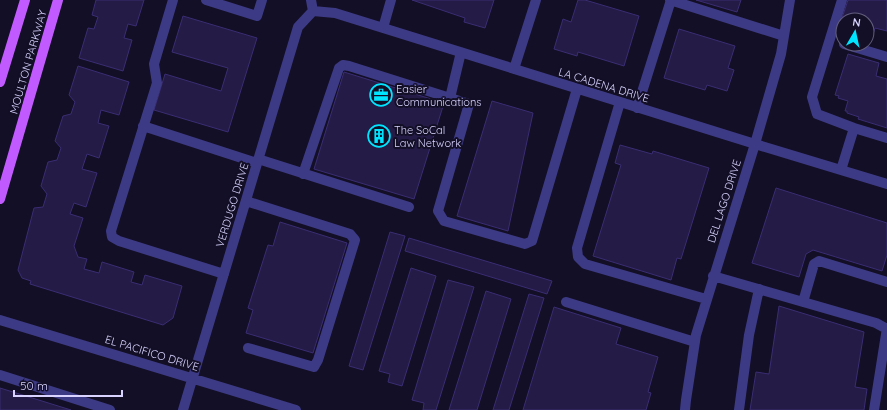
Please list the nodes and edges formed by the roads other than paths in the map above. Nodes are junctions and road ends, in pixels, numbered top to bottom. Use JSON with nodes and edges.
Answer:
{"nodes":[{"id":1,"x":25,"y":0,"type":"edge"},
{"id":2,"x":58,"y":0,"type":"edge"},
{"id":3,"x":173,"y":0,"type":"edge"},
{"id":4,"x":206,"y":0,"type":"edge"},
{"id":5,"x":262,"y":0,"type":"edge"},
{"id":6,"x":311,"y":0,"type":"edge"},
{"id":7,"x":391,"y":0,"type":"edge"},
{"id":8,"x":536,"y":0,"type":"edge"},
{"id":9,"x":670,"y":0,"type":"edge"},
{"id":10,"x":790,"y":0,"type":"edge"},
{"id":11,"x":842,"y":0,"type":"edge"},
{"id":12,"x":313,"y":11,"type":"junction"},
{"id":13,"x":383,"y":28,"type":"junction"},
{"id":14,"x":784,"y":36,"type":"junction"},
{"id":15,"x":830,"y":40,"type":"junction"},
{"id":16,"x":835,"y":41,"type":"edge"},
{"id":17,"x":461,"y":52,"type":"junction"},
{"id":18,"x":870,"y":52,"type":"edge"},
{"id":19,"x":887,"y":57,"type":"edge"},
{"id":20,"x":514,"y":69,"type":"junction"},
{"id":21,"x":0,"y":80,"type":"edge"},
{"id":22,"x":577,"y":89,"type":"junction"},
{"id":23,"x":450,"y":98,"type":"junction"},
{"id":24,"x":620,"y":102,"type":"junction"},
{"id":25,"x":638,"y":108,"type":"junction"},
{"id":26,"x":143,"y":126,"type":"junction"},
{"id":27,"x":854,"y":128,"type":"junction"},
{"id":28,"x":887,"y":138,"type":"edge"},
{"id":29,"x":755,"y":144,"type":"junction"},
{"id":30,"x":258,"y":161,"type":"junction"},
{"id":31,"x":840,"y":170,"type":"junction"},
{"id":32,"x":303,"y":174,"type":"junction"},
{"id":33,"x":887,"y":184,"type":"edge"},
{"id":34,"x":0,"y":200,"type":"edge"},
{"id":35,"x":246,"y":201,"type":"junction"},
{"id":36,"x":409,"y":207,"type":"dead end"},
{"id":37,"x":224,"y":274,"type":"junction"},
{"id":38,"x":713,"y":276,"type":"junction"},
{"id":39,"x":887,"y":282,"type":"edge"},
{"id":40,"x":759,"y":289,"type":"junction"},
{"id":41,"x":706,"y":300,"type":"junction"},
{"id":42,"x":566,"y":302,"type":"dead end"},
{"id":43,"x":803,"y":302,"type":"junction"},
{"id":44,"x":0,"y":320,"type":"edge"},
{"id":45,"x":887,"y":328,"type":"edge"},
{"id":46,"x":695,"y":342,"type":"junction"},
{"id":47,"x":248,"y":348,"type":"dead end"},
{"id":48,"x":0,"y":375,"type":"edge"},
{"id":49,"x":193,"y":378,"type":"junction"},
{"id":50,"x":110,"y":410,"type":"edge"},
{"id":51,"x":183,"y":410,"type":"edge"},
{"id":52,"x":296,"y":410,"type":"edge"},
{"id":53,"x":685,"y":410,"type":"edge"},
{"id":54,"x":739,"y":410,"type":"edge"},
{"id":55,"x":874,"y":410,"type":"edge"}],
"edges":[{"from":1,"to":21,"type":"main road","name":"MOULTON PARKWAY"},
{"from":2,"to":34,"type":"main road","name":"MOULTON PARKWAY"},
{"from":3,"to":26,"type":"street"},
{"from":4,"to":5,"type":"street"},
{"from":6,"to":12,"type":"street"},
{"from":7,"to":13,"type":"street"},
{"from":8,"to":20,"type":"street"},
{"from":9,"to":14,"type":"street"},
{"from":9,"to":25,"type":"street"},
{"from":10,"to":14,"type":"street","name":"DEL LAGO DRIVE"},
{"from":11,"to":15,"type":"street"},
{"from":12,"to":13,"type":"street","name":"LA CADENA DRIVE"},
{"from":12,"to":30,"type":"street","name":"VERDUGO DRIVE"},
{"from":13,"to":17,"type":"street","name":"LA CADENA DRIVE"},
{"from":14,"to":29,"type":"street","name":"DEL LAGO DRIVE"},
{"from":15,"to":16,"type":"street"},
{"from":15,"to":27,"type":"street"},
{"from":17,"to":20,"type":"street","name":"LA CADENA DRIVE"},
{"from":17,"to":23,"type":"street"},
{"from":18,"to":19,"type":"street"},
{"from":20,"to":22,"type":"street","name":"LA CADENA DRIVE"},
{"from":22,"to":23,"type":"street"},
{"from":22,"to":24,"type":"street","name":"LA CADENA DRIVE"},
{"from":23,"to":32,"type":"street"},
{"from":24,"to":25,"type":"street","name":"LA CADENA DRIVE"},
{"from":24,"to":41,"type":"street"},
{"from":25,"to":29,"type":"street","name":"LA CADENA DRIVE"},
{"from":26,"to":30,"type":"street"},
{"from":26,"to":37,"type":"street"},
{"from":27,"to":28,"type":"street"},
{"from":27,"to":31,"type":"street"},
{"from":29,"to":31,"type":"street","name":"LA CADENA DRIVE"},
{"from":29,"to":38,"type":"street","name":"DEL LAGO DRIVE"},
{"from":30,"to":32,"type":"street"},
{"from":30,"to":35,"type":"street","name":"VERDUGO DRIVE"},
{"from":31,"to":33,"type":"street","name":"LA CADENA DRIVE"},
{"from":32,"to":36,"type":"street"},
{"from":35,"to":37,"type":"street","name":"VERDUGO DRIVE"},
{"from":35,"to":47,"type":"street"},
{"from":37,"to":49,"type":"street","name":"VERDUGO DRIVE"},
{"from":38,"to":40,"type":"street"},
{"from":38,"to":41,"type":"street","name":"DEL LAGO DRIVE"},
{"from":39,"to":43,"type":"street"},
{"from":40,"to":43,"type":"street"},
{"from":40,"to":54,"type":"street"},
{"from":41,"to":46,"type":"street","name":"DEL LAGO DRIVE"},
{"from":42,"to":46,"type":"street"},
{"from":43,"to":45,"type":"street"},
{"from":44,"to":49,"type":"street","name":"EL PACIFICO DRIVE"},
{"from":45,"to":55,"type":"street"},
{"from":46,"to":53,"type":"street","name":"DEL LAGO DRIVE"},
{"from":48,"to":50,"type":"street"},
{"from":49,"to":51,"type":"street","name":"VERDUGO DRIVE"},
{"from":49,"to":52,"type":"street","name":"EL PACIFICO DRIVE"}]}
